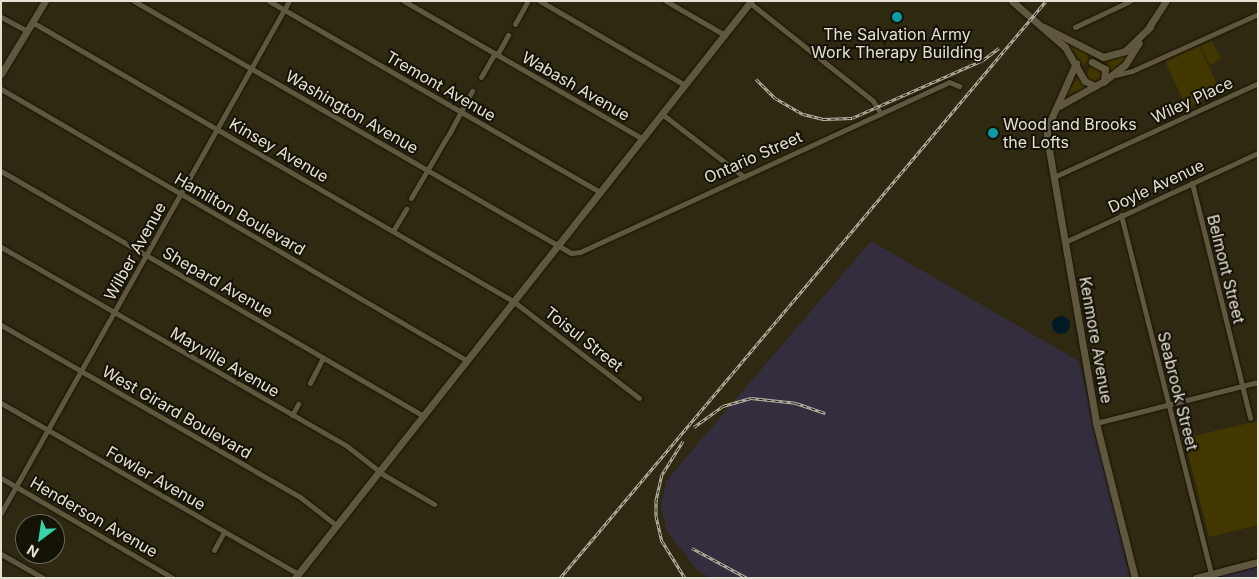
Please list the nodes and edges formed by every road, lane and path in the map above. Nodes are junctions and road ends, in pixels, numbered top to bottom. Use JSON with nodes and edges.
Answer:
{"nodes":[{"id":1,"x":45,"y":1,"type":"edge"},
{"id":2,"x":134,"y":1,"type":"edge"},
{"id":3,"x":269,"y":1,"type":"edge"},
{"id":4,"x":290,"y":1,"type":"edge"},
{"id":5,"x":404,"y":1,"type":"edge"},
{"id":6,"x":528,"y":1,"type":"edge"},
{"id":7,"x":540,"y":1,"type":"edge"},
{"id":8,"x":666,"y":1,"type":"edge"},
{"id":9,"x":1012,"y":1,"type":"edge"},
{"id":10,"x":1130,"y":1,"type":"edge"},
{"id":11,"x":1166,"y":1,"type":"edge"},
{"id":12,"x":751,"y":2,"type":"edge"},
{"id":13,"x":284,"y":10,"type":"junction"},
{"id":14,"x":1258,"y":14,"type":"edge"},
{"id":15,"x":1,"y":17,"type":"edge"},
{"id":16,"x":32,"y":22,"type":"junction"},
{"id":17,"x":515,"y":24,"type":"dead end"},
{"id":18,"x":1074,"y":26,"type":"dead end"},
{"id":19,"x":1044,"y":27,"type":"junction"},
{"id":20,"x":1150,"y":27,"type":"junction"},
{"id":21,"x":26,"y":31,"type":"junction"},
{"id":22,"x":508,"y":35,"type":"dead end"},
{"id":23,"x":725,"y":35,"type":"junction"},
{"id":24,"x":496,"y":54,"type":"junction"},
{"id":25,"x":1098,"y":60,"type":"junction"},
{"id":26,"x":251,"y":68,"type":"junction"},
{"id":27,"x":1079,"y":70,"type":"junction"},
{"id":28,"x":1,"y":74,"type":"edge"},
{"id":29,"x":1115,"y":75,"type":"junction"},
{"id":30,"x":481,"y":77,"type":"dead end"},
{"id":31,"x":1104,"y":82,"type":"junction"},
{"id":32,"x":1258,"y":83,"type":"edge"},
{"id":33,"x":685,"y":85,"type":"junction"},
{"id":34,"x":959,"y":86,"type":"dead end"},
{"id":35,"x":1095,"y":86,"type":"junction"},
{"id":36,"x":1,"y":89,"type":"edge"},
{"id":37,"x":472,"y":91,"type":"dead end"},
{"id":38,"x":1058,"y":106,"type":"junction"},
{"id":39,"x":461,"y":112,"type":"junction"},
{"id":40,"x":662,"y":114,"type":"junction"},
{"id":41,"x":881,"y":114,"type":"junction"},
{"id":42,"x":217,"y":128,"type":"junction"},
{"id":43,"x":643,"y":139,"type":"junction"},
{"id":44,"x":1258,"y":153,"type":"edge"},
{"id":45,"x":1,"y":170,"type":"edge"},
{"id":46,"x":428,"y":170,"type":"junction"},
{"id":47,"x":744,"y":177,"type":"junction"},
{"id":48,"x":1054,"y":177,"type":"junction"},
{"id":49,"x":1192,"y":184,"type":"junction"},
{"id":50,"x":600,"y":192,"type":"junction"},
{"id":51,"x":181,"y":194,"type":"junction"},
{"id":52,"x":411,"y":198,"type":"dead end"},
{"id":53,"x":406,"y":209,"type":"dead end"},
{"id":54,"x":1121,"y":215,"type":"junction"},
{"id":55,"x":393,"y":231,"type":"junction"},
{"id":56,"x":1065,"y":242,"type":"junction"},
{"id":57,"x":558,"y":245,"type":"junction"},
{"id":58,"x":1,"y":246,"type":"edge"},
{"id":59,"x":147,"y":255,"type":"junction"},
{"id":60,"x":513,"y":301,"type":"junction"},
{"id":61,"x":116,"y":313,"type":"junction"},
{"id":62,"x":1,"y":325,"type":"edge"},
{"id":63,"x":323,"y":358,"type":"junction"},
{"id":64,"x":466,"y":360,"type":"junction"},
{"id":65,"x":82,"y":372,"type":"junction"},
{"id":66,"x":1258,"y":382,"type":"edge"},
{"id":67,"x":310,"y":383,"type":"dead end"},
{"id":68,"x":1242,"y":386,"type":"junction"},
{"id":69,"x":638,"y":398,"type":"dead end"},
{"id":70,"x":1,"y":403,"type":"edge"},
{"id":71,"x":298,"y":404,"type":"dead end"},
{"id":72,"x":1168,"y":404,"type":"junction"},
{"id":73,"x":292,"y":415,"type":"junction"},
{"id":74,"x":422,"y":415,"type":"junction"},
{"id":75,"x":1250,"y":418,"type":"dead end"},
{"id":76,"x":1096,"y":422,"type":"junction"},
{"id":77,"x":48,"y":430,"type":"junction"},
{"id":78,"x":379,"y":471,"type":"junction"},
{"id":79,"x":1,"y":478,"type":"edge"},
{"id":80,"x":16,"y":487,"type":"junction"},
{"id":81,"x":434,"y":504,"type":"dead end"},
{"id":82,"x":1,"y":513,"type":"edge"},
{"id":83,"x":336,"y":525,"type":"junction"},
{"id":84,"x":224,"y":532,"type":"junction"},
{"id":85,"x":214,"y":550,"type":"dead end"},
{"id":86,"x":1,"y":554,"type":"edge"},
{"id":87,"x":1258,"y":562,"type":"edge"},
{"id":88,"x":1211,"y":574,"type":"junction"},
{"id":89,"x":296,"y":576,"type":"edge"},
{"id":90,"x":43,"y":578,"type":"edge"},
{"id":91,"x":173,"y":578,"type":"edge"},
{"id":92,"x":1135,"y":578,"type":"edge"},
{"id":93,"x":1196,"y":578,"type":"edge"}],
"edges":[{"from":1,"to":16,"type":"street"},
{"from":2,"to":26,"type":"street","name":"Washington Avenue"},
{"from":3,"to":13,"type":"street","name":"Tremont Avenue"},
{"from":4,"to":13,"type":"street","name":"Wilber Avenue"},
{"from":5,"to":24,"type":"street","name":"Wabash Avenue"},
{"from":6,"to":17,"type":"street"},
{"from":7,"to":33,"type":"street"},
{"from":8,"to":23,"type":"street"},
{"from":9,"to":19,"type":"street"},
{"from":10,"to":18,"type":"street"},
{"from":11,"to":20,"type":"street"},
{"from":12,"to":23,"type":"street"},
{"from":12,"to":41,"type":"street"},
{"from":13,"to":26,"type":"street","name":"Wilber Avenue"},
{"from":13,"to":39,"type":"street","name":"Tremont Avenue"},
{"from":14,"to":29,"type":"street"},
{"from":15,"to":21,"type":"street"},
{"from":16,"to":21,"type":"street"},
{"from":16,"to":42,"type":"street","name":"Kinsey Avenue"},
{"from":19,"to":25,"type":"street"},
{"from":19,"to":27,"type":"street"},
{"from":20,"to":25,"type":"street"},
{"from":20,"to":29,"type":"street"},
{"from":21,"to":28,"type":"street"},
{"from":22,"to":24,"type":"street"},
{"from":23,"to":33,"type":"street"},
{"from":24,"to":30,"type":"street"},
{"from":24,"to":43,"type":"street","name":"Wabash Avenue"},
{"from":25,"to":27,"type":"street"},
{"from":25,"to":31,"type":"street"},
{"from":26,"to":42,"type":"street","name":"Wilber Avenue"},
{"from":26,"to":46,"type":"street","name":"Washington Avenue"},
{"from":27,"to":35,"type":"street"},
{"from":27,"to":38,"type":"street","name":"Kenmore Avenue"},
{"from":29,"to":31,"type":"street"},
{"from":31,"to":35,"type":"street"},
{"from":32,"to":48,"type":"street","name":"Wiley Place"},
{"from":33,"to":40,"type":"street"},
{"from":34,"to":41,"type":"street","name":"Ontario Street"},
{"from":35,"to":38,"type":"street"},
{"from":36,"to":51,"type":"street","name":"Hamilton Boulevard"},
{"from":37,"to":39,"type":"street"},
{"from":38,"to":48,"type":"street","name":"Kenmore Avenue"},
{"from":39,"to":46,"type":"street"},
{"from":39,"to":50,"type":"street","name":"Tremont Avenue"},
{"from":40,"to":43,"type":"street"},
{"from":40,"to":47,"type":"street"},
{"from":41,"to":47,"type":"street","name":"Ontario Street"},
{"from":42,"to":51,"type":"street","name":"Wilber Avenue"},
{"from":42,"to":55,"type":"street","name":"Kinsey Avenue"},
{"from":43,"to":50,"type":"street"},
{"from":44,"to":49,"type":"street","name":"Doyle Avenue"},
{"from":45,"to":59,"type":"street","name":"Shepard Avenue"},
{"from":46,"to":52,"type":"street"},
{"from":46,"to":57,"type":"street","name":"Washington Avenue"},
{"from":47,"to":57,"type":"street","name":"Ontario Street"},
{"from":48,"to":56,"type":"street","name":"Kenmore Avenue"},
{"from":49,"to":54,"type":"street","name":"Doyle Avenue"},
{"from":49,"to":68,"type":"street","name":"Belmont Street"},
{"from":50,"to":57,"type":"street"},
{"from":51,"to":59,"type":"street","name":"Wilber Avenue"},
{"from":51,"to":64,"type":"street","name":"Hamilton Boulevard"},
{"from":53,"to":55,"type":"street"},
{"from":54,"to":56,"type":"street","name":"Doyle Avenue"},
{"from":54,"to":72,"type":"street","name":"Seabrook Street"},
{"from":55,"to":60,"type":"street","name":"Kinsey Avenue"},
{"from":56,"to":76,"type":"street","name":"Kenmore Avenue"},
{"from":57,"to":60,"type":"street"},
{"from":58,"to":61,"type":"street","name":"Mayville Avenue"},
{"from":59,"to":61,"type":"street","name":"Wilber Avenue"},
{"from":59,"to":63,"type":"street","name":"Shepard Avenue"},
{"from":60,"to":64,"type":"street"},
{"from":60,"to":69,"type":"street","name":"Toisul Street"},
{"from":61,"to":65,"type":"street","name":"Wilber Avenue"},
{"from":61,"to":73,"type":"street","name":"Mayville Avenue"},
{"from":62,"to":65,"type":"street","name":"West Girard Boulevard"},
{"from":63,"to":67,"type":"street"},
{"from":63,"to":74,"type":"street","name":"Shepard Avenue"},
{"from":64,"to":74,"type":"street"},
{"from":65,"to":77,"type":"street","name":"Wilber Avenue"},
{"from":65,"to":83,"type":"street","name":"West Girard Boulevard"},
{"from":66,"to":68,"type":"street"},
{"from":68,"to":72,"type":"street"},
{"from":68,"to":75,"type":"street","name":"Belmont Street"},
{"from":70,"to":77,"type":"street","name":"Fowler Avenue"},
{"from":71,"to":73,"type":"street"},
{"from":72,"to":76,"type":"street"},
{"from":72,"to":88,"type":"street","name":"Seabrook Street"},
{"from":73,"to":78,"type":"street","name":"Mayville Avenue"},
{"from":74,"to":78,"type":"street"},
{"from":76,"to":92,"type":"street","name":"Kenmore Avenue"},
{"from":77,"to":80,"type":"street","name":"Wilber Avenue"},
{"from":77,"to":84,"type":"street","name":"Fowler Avenue"},
{"from":78,"to":81,"type":"street","name":"Mayville Avenue"},
{"from":78,"to":83,"type":"street"},
{"from":79,"to":80,"type":"street","name":"Henderson Avenue"},
{"from":80,"to":82,"type":"street","name":"Wilber Avenue"},
{"from":80,"to":91,"type":"street","name":"Henderson Avenue"},
{"from":83,"to":89,"type":"street"},
{"from":84,"to":85,"type":"street"},
{"from":84,"to":89,"type":"street","name":"Fowler Avenue"},
{"from":86,"to":90,"type":"street"},
{"from":87,"to":88,"type":"street"},
{"from":88,"to":93,"type":"street"}]}
